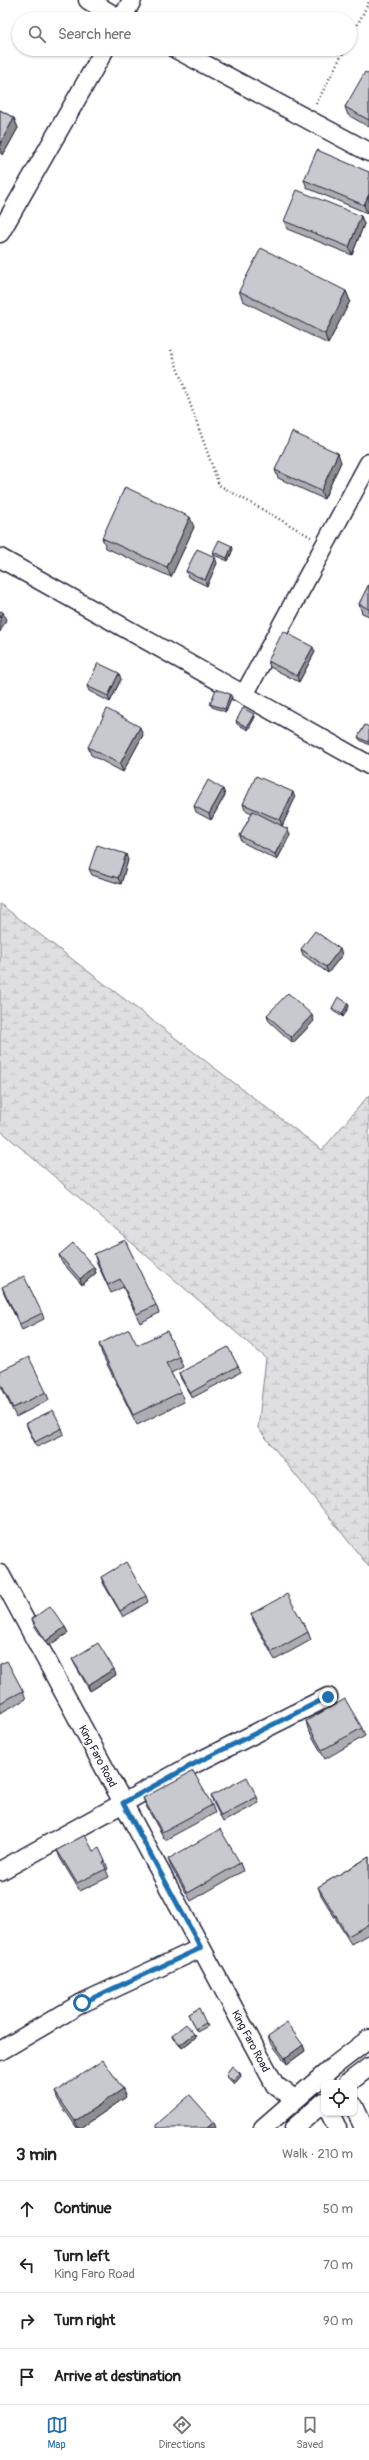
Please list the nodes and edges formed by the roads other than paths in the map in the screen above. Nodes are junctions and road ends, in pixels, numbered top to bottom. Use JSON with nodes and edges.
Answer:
{"nodes":[{"id":1,"x":88,"y":0,"type":"edge"},
{"id":2,"x":132,"y":0,"type":"edge"},
{"id":3,"x":109,"y":12,"type":"edge"},
{"id":4,"x":125,"y":12,"type":"edge"},
{"id":5,"x":101,"y":56,"type":"edge"},
{"id":6,"x":189,"y":56,"type":"edge"},
{"id":7,"x":369,"y":152,"type":"edge"},
{"id":8,"x":0,"y":233,"type":"edge"},
{"id":9,"x":369,"y":463,"type":"edge"},
{"id":10,"x":0,"y":558,"type":"edge"},
{"id":11,"x":244,"y":695,"type":"junction"},
{"id":12,"x":369,"y":765,"type":"edge"},
{"id":13,"x":0,"y":1574,"type":"edge"},
{"id":14,"x":328,"y":1697,"type":"dead end"},
{"id":15,"x":123,"y":1803,"type":"junction"},
{"id":16,"x":0,"y":1871,"type":"edge"},
{"id":17,"x":201,"y":1948,"type":"junction"},
{"id":18,"x":369,"y":2039,"type":"edge"},
{"id":19,"x":0,"y":2051,"type":"edge"},
{"id":20,"x":334,"y":2066,"type":"junction"},
{"id":21,"x":369,"y":2067,"type":"edge"},
{"id":22,"x":341,"y":2080,"type":"edge"},
{"id":23,"x":352,"y":2080,"type":"edge"},
{"id":24,"x":313,"y":2084,"type":"junction"},
{"id":25,"x":321,"y":2097,"type":"edge"},
{"id":26,"x":295,"y":2099,"type":"junction"},
{"id":27,"x":321,"y":2105,"type":"edge"},
{"id":28,"x":357,"y":2113,"type":"edge"},
{"id":29,"x":331,"y":2116,"type":"edge"},
{"id":30,"x":263,"y":2128,"type":"edge"},
{"id":31,"x":294,"y":2128,"type":"edge"},
{"id":32,"x":337,"y":2128,"type":"edge"},
{"id":33,"x":364,"y":2128,"type":"edge"}],
"edges":[{"from":1,"to":3,"type":"street"},
{"from":2,"to":4,"type":"street"},
{"from":5,"to":8,"type":"street"},
{"from":6,"to":7,"type":"street"},
{"from":9,"to":11,"type":"street"},
{"from":10,"to":11,"type":"street"},
{"from":11,"to":12,"type":"street"},
{"from":13,"to":15,"type":"street","name":"King Faro Road"},
{"from":14,"to":15,"type":"street"},
{"from":15,"to":16,"type":"street"},
{"from":15,"to":17,"type":"street","name":"King Faro Road"},
{"from":17,"to":19,"type":"street"},
{"from":17,"to":26,"type":"street","name":"King Faro Road"},
{"from":18,"to":20,"type":"street"},
{"from":20,"to":22,"type":"street"},
{"from":20,"to":24,"type":"street"},
{"from":21,"to":23,"type":"street"},
{"from":24,"to":25,"type":"street"},
{"from":24,"to":26,"type":"street"},
{"from":26,"to":30,"type":"street"},
{"from":27,"to":31,"type":"street"},
{"from":28,"to":33,"type":"street"},
{"from":29,"to":32,"type":"street"}]}
